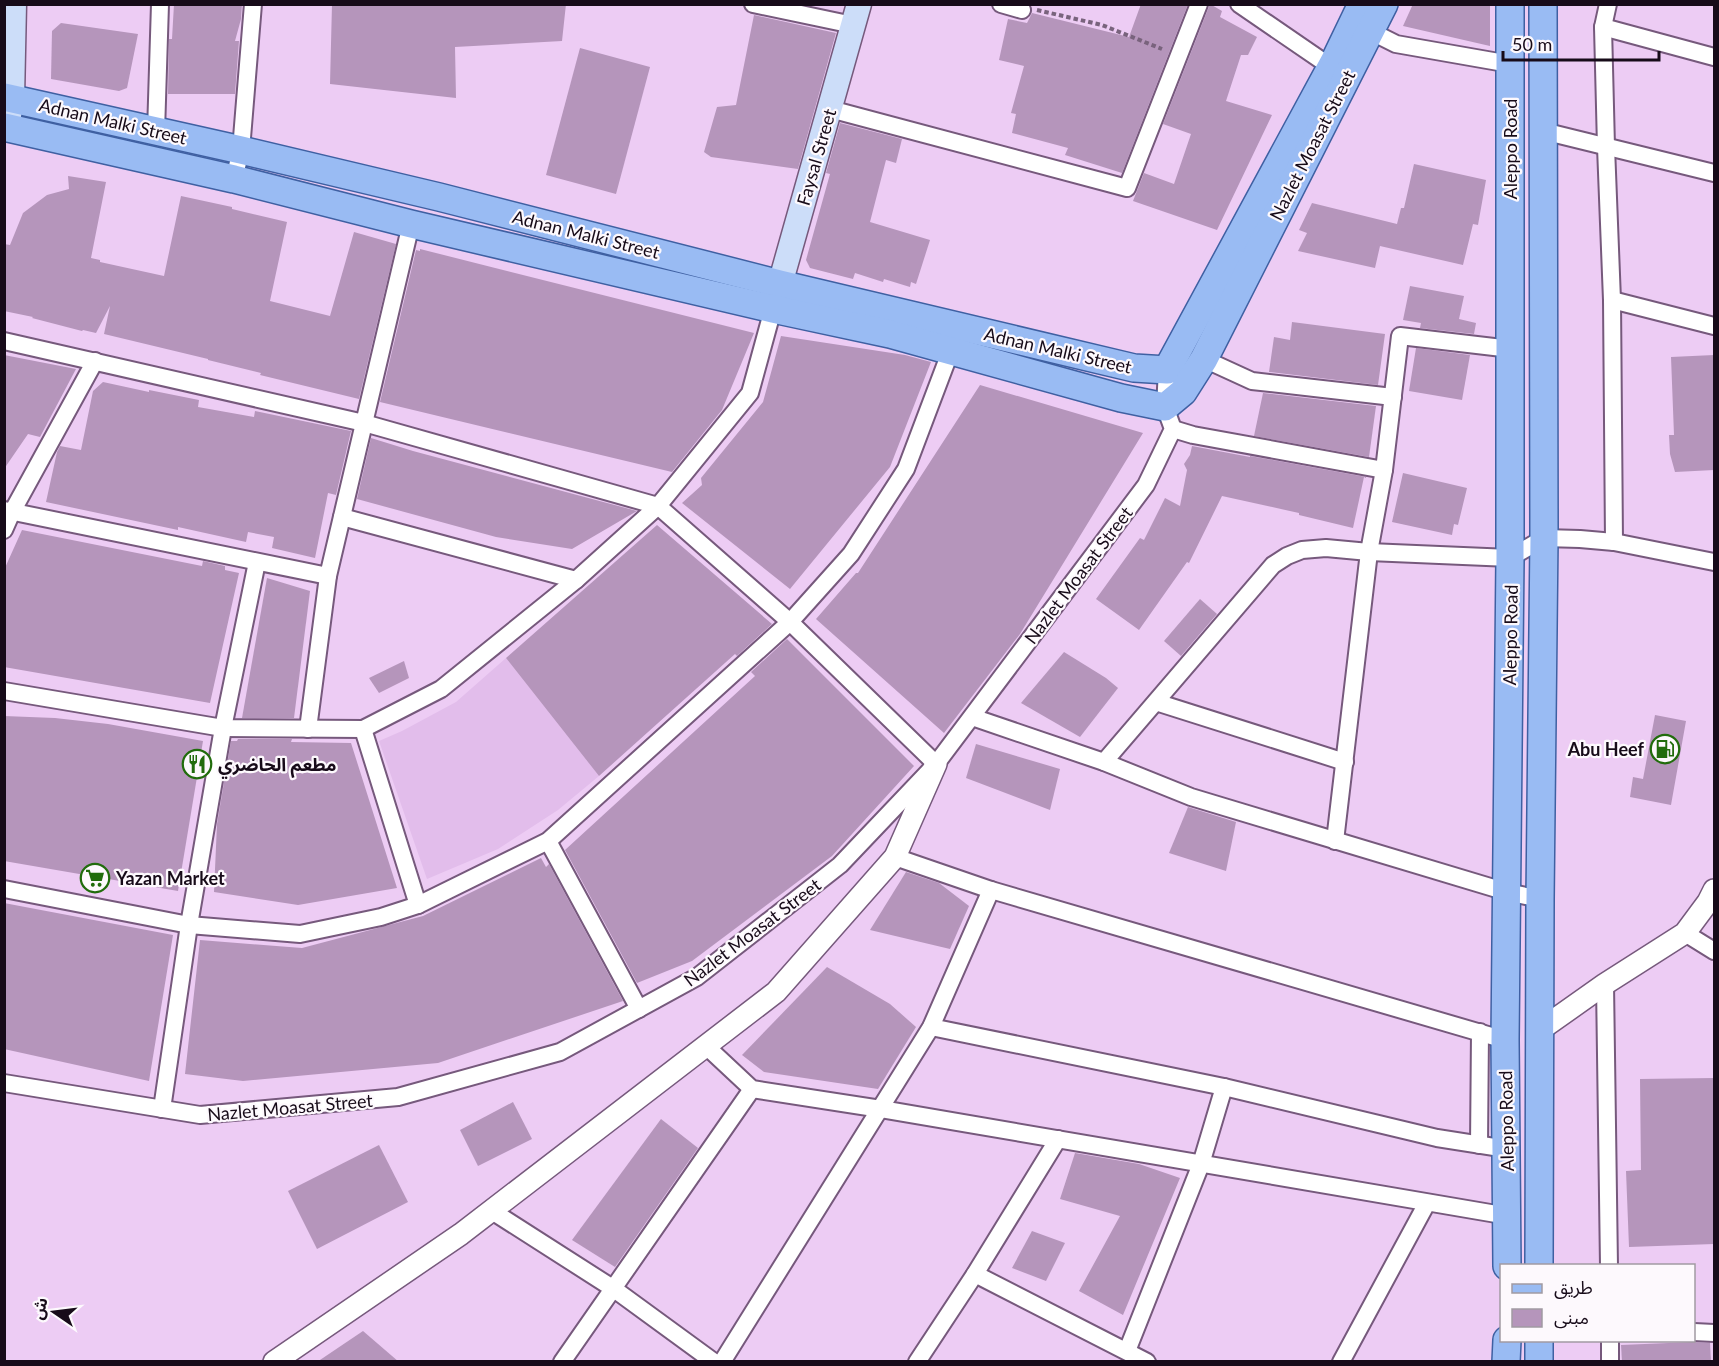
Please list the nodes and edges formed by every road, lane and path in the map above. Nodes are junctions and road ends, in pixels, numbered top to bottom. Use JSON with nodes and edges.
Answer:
{"nodes":[{"id":1,"x":14,"y":4,"type":"edge"},
{"id":2,"x":160,"y":4,"type":"edge"},
{"id":3,"x":253,"y":4,"type":"edge"},
{"id":4,"x":1001,"y":4,"type":"edge"},
{"id":5,"x":1199,"y":4,"type":"edge"},
{"id":6,"x":1239,"y":4,"type":"edge"},
{"id":7,"x":1362,"y":4,"type":"edge"},
{"id":8,"x":1384,"y":4,"type":"edge"},
{"id":9,"x":1510,"y":4,"type":"edge"},
{"id":10,"x":1543,"y":4,"type":"edge"},
{"id":11,"x":1608,"y":4,"type":"edge"},
{"id":12,"x":759,"y":5,"type":"edge"},
{"id":13,"x":1022,"y":10,"type":"joint"},
{"id":14,"x":856,"y":15,"type":"edge"},
{"id":15,"x":1603,"y":27,"type":"junction"},
{"id":16,"x":1370,"y":32,"type":"junction"},
{"id":17,"x":1179,"y":56,"type":"junction"},
{"id":18,"x":1714,"y":57,"type":"edge"},
{"id":19,"x":1510,"y":64,"type":"junction"},
{"id":20,"x":1331,"y":67,"type":"junction"},
{"id":21,"x":8,"y":97,"type":"edge"},
{"id":22,"x":830,"y":109,"type":"junction"},
{"id":23,"x":5,"y":129,"type":"edge"},
{"id":24,"x":1543,"y":131,"type":"junction"},
{"id":25,"x":156,"y":132,"type":"junction"},
{"id":26,"x":1606,"y":147,"type":"junction"},
{"id":27,"x":241,"y":150,"type":"junction"},
{"id":28,"x":1714,"y":173,"type":"edge"},
{"id":29,"x":234,"y":179,"type":"junction"},
{"id":30,"x":411,"y":224,"type":"junction"},
{"id":31,"x":777,"y":296,"type":"junction"},
{"id":32,"x":1612,"y":300,"type":"junction"},
{"id":33,"x":1714,"y":326,"type":"edge"},
{"id":34,"x":4,"y":341,"type":"edge"},
{"id":35,"x":1511,"y":348,"type":"junction"},
{"id":36,"x":951,"y":350,"type":"junction"},
{"id":37,"x":1204,"y":359,"type":"junction"},
{"id":38,"x":95,"y":361,"type":"junction"},
{"id":39,"x":1167,"y":370,"type":"junction"},
{"id":40,"x":1393,"y":397,"type":"junction"},
{"id":41,"x":1169,"y":418,"type":"junction"},
{"id":42,"x":364,"y":423,"type":"junction"},
{"id":43,"x":1384,"y":470,"type":"junction"},
{"id":44,"x":658,"y":506,"type":"junction"},
{"id":45,"x":8,"y":511,"type":"edge"},
{"id":46,"x":342,"y":517,"type":"junction"},
{"id":47,"x":4,"y":530,"type":"edge"},
{"id":48,"x":1544,"y":538,"type":"junction"},
{"id":49,"x":1614,"y":542,"type":"junction"},
{"id":50,"x":1369,"y":552,"type":"junction"},
{"id":51,"x":1510,"y":558,"type":"junction"},
{"id":52,"x":257,"y":562,"type":"junction"},
{"id":53,"x":1714,"y":562,"type":"edge"},
{"id":54,"x":328,"y":576,"type":"junction"},
{"id":55,"x":576,"y":580,"type":"junction"},
{"id":56,"x":790,"y":622,"type":"junction"},
{"id":57,"x":4,"y":691,"type":"edge"},
{"id":58,"x":1156,"y":702,"type":"junction"},
{"id":59,"x":972,"y":717,"type":"junction"},
{"id":60,"x":223,"y":728,"type":"junction"},
{"id":61,"x":308,"y":729,"type":"junction"},
{"id":62,"x":363,"y":729,"type":"junction"},
{"id":63,"x":1104,"y":762,"type":"junction"},
{"id":64,"x":1345,"y":762,"type":"junction"},
{"id":65,"x":936,"y":764,"type":"junction"},
{"id":66,"x":548,"y":841,"type":"junction"},
{"id":67,"x":1335,"y":841,"type":"junction"},
{"id":68,"x":895,"y":856,"type":"junction"},
{"id":69,"x":4,"y":889,"type":"edge"},
{"id":70,"x":991,"y":890,"type":"junction"},
{"id":71,"x":1507,"y":892,"type":"junction"},
{"id":72,"x":1712,"y":897,"type":"edge"},
{"id":73,"x":1540,"y":898,"type":"junction"},
{"id":74,"x":418,"y":904,"type":"junction"},
{"id":75,"x":189,"y":925,"type":"junction"},
{"id":76,"x":1685,"y":933,"type":"junction"},
{"id":77,"x":1714,"y":951,"type":"edge"},
{"id":78,"x":1605,"y":984,"type":"junction"},
{"id":79,"x":639,"y":1009,"type":"junction"},
{"id":80,"x":931,"y":1027,"type":"junction"},
{"id":81,"x":1540,"y":1030,"type":"junction"},
{"id":82,"x":1480,"y":1032,"type":"junction"},
{"id":83,"x":1505,"y":1040,"type":"junction"},
{"id":84,"x":706,"y":1046,"type":"junction"},
{"id":85,"x":4,"y":1083,"type":"edge"},
{"id":86,"x":1224,"y":1087,"type":"junction"},
{"id":87,"x":752,"y":1089,"type":"junction"},
{"id":88,"x":162,"y":1109,"type":"junction"},
{"id":89,"x":881,"y":1109,"type":"junction"},
{"id":90,"x":1058,"y":1139,"type":"junction"},
{"id":91,"x":1479,"y":1145,"type":"junction"},
{"id":92,"x":1507,"y":1149,"type":"junction"},
{"id":93,"x":1201,"y":1164,"type":"junction"},
{"id":94,"x":1427,"y":1203,"type":"junction"},
{"id":95,"x":492,"y":1211,"type":"junction"},
{"id":96,"x":1508,"y":1216,"type":"junction"},
{"id":97,"x":1507,"y":1264,"type":"edge"},
{"id":98,"x":1539,"y":1264,"type":"edge"},
{"id":99,"x":1609,"y":1264,"type":"edge"},
{"id":100,"x":975,"y":1274,"type":"junction"},
{"id":101,"x":614,"y":1289,"type":"junction"},
{"id":102,"x":1695,"y":1332,"type":"edge"},
{"id":103,"x":1714,"y":1334,"type":"edge"},
{"id":104,"x":1507,"y":1342,"type":"edge"},
{"id":105,"x":1539,"y":1342,"type":"edge"},
{"id":106,"x":1610,"y":1342,"type":"edge"},
{"id":107,"x":1126,"y":1351,"type":"junction"},
{"id":108,"x":276,"y":1361,"type":"edge"},
{"id":109,"x":562,"y":1362,"type":"edge"},
{"id":110,"x":714,"y":1362,"type":"edge"},
{"id":111,"x":722,"y":1362,"type":"edge"},
{"id":112,"x":916,"y":1362,"type":"edge"},
{"id":113,"x":1147,"y":1362,"type":"edge"},
{"id":114,"x":1341,"y":1362,"type":"edge"},
{"id":115,"x":1506,"y":1362,"type":"edge"},
{"id":116,"x":1539,"y":1362,"type":"edge"},
{"id":117,"x":1610,"y":1362,"type":"edge"}],
"edges":[{"from":1,"to":21,"type":"main road"},
{"from":2,"to":25,"type":"street"},
{"from":3,"to":27,"type":"street"},
{"from":4,"to":13,"type":"street"},
{"from":5,"to":17,"type":"street"},
{"from":6,"to":20,"type":"street"},
{"from":7,"to":20,"type":"main road","name":"Nazlet Moasat Street"},
{"from":8,"to":16,"type":"main road","name":"Nazlet Moasat Street"},
{"from":9,"to":19,"type":"main road","name":"Aleppo Road"},
{"from":10,"to":24,"type":"main road","name":"Aleppo Road"},
{"from":11,"to":15,"type":"street"},
{"from":12,"to":14,"type":"street"},
{"from":13,"to":17,"type":"path"},
{"from":14,"to":22,"type":"main road","name":"Faysal Street"},
{"from":15,"to":18,"type":"street"},
{"from":15,"to":26,"type":"street"},
{"from":16,"to":19,"type":"street"},
{"from":16,"to":37,"type":"main road","name":"Nazlet Moasat Street"},
{"from":17,"to":22,"type":"street"},
{"from":19,"to":35,"type":"main road","name":"Aleppo Road"},
{"from":20,"to":39,"type":"main road","name":"Nazlet Moasat Street"},
{"from":21,"to":23,"type":"main road"},
{"from":21,"to":25,"type":"main road","name":"Adnan Malki Street"},
{"from":22,"to":31,"type":"main road","name":"Faysal Street"},
{"from":23,"to":29,"type":"main road","name":"Adnan Malki Street"},
{"from":24,"to":26,"type":"street"},
{"from":24,"to":48,"type":"main road","name":"Aleppo Road"},
{"from":25,"to":27,"type":"main road","name":"Adnan Malki Street"},
{"from":26,"to":28,"type":"street"},
{"from":26,"to":32,"type":"street"},
{"from":27,"to":29,"type":"street"},
{"from":27,"to":31,"type":"main road","name":"Adnan Malki Street"},
{"from":29,"to":30,"type":"main road","name":"Adnan Malki Street"},
{"from":30,"to":31,"type":"main road","name":"Adnan Malki Street"},
{"from":30,"to":42,"type":"street"},
{"from":31,"to":36,"type":"main road","name":"Adnan Malki Street"},
{"from":31,"to":39,"type":"main road","name":"Adnan Malki Street"},
{"from":31,"to":44,"type":"street"},
{"from":32,"to":33,"type":"street"},
{"from":32,"to":49,"type":"street"},
{"from":34,"to":38,"type":"street"},
{"from":35,"to":40,"type":"street"},
{"from":35,"to":51,"type":"main road","name":"Aleppo Road"},
{"from":36,"to":41,"type":"main road","name":"Adnan Malki Street"},
{"from":36,"to":56,"type":"street"},
{"from":37,"to":40,"type":"street"},
{"from":37,"to":41,"type":"main road","name":"Nazlet Moasat Street"},
{"from":38,"to":42,"type":"street"},
{"from":38,"to":45,"type":"street"},
{"from":39,"to":41,"type":"street","name":"Nazlet Moasat Street"},
{"from":40,"to":43,"type":"street"},
{"from":41,"to":43,"type":"street"},
{"from":41,"to":59,"type":"street","name":"Nazlet Moasat Street"},
{"from":42,"to":44,"type":"street"},
{"from":42,"to":46,"type":"street"},
{"from":43,"to":50,"type":"street"},
{"from":44,"to":55,"type":"street"},
{"from":44,"to":56,"type":"street"},
{"from":45,"to":47,"type":"street"},
{"from":45,"to":52,"type":"street"},
{"from":46,"to":54,"type":"street"},
{"from":46,"to":55,"type":"street"},
{"from":48,"to":49,"type":"street"},
{"from":48,"to":51,"type":"street"},
{"from":48,"to":73,"type":"main road","name":"Aleppo Road"},
{"from":49,"to":53,"type":"street"},
{"from":50,"to":51,"type":"street"},
{"from":50,"to":58,"type":"street"},
{"from":50,"to":64,"type":"street"},
{"from":51,"to":71,"type":"main road","name":"Aleppo Road"},
{"from":52,"to":54,"type":"street"},
{"from":52,"to":60,"type":"street"},
{"from":54,"to":61,"type":"street"},
{"from":55,"to":62,"type":"street"},
{"from":56,"to":65,"type":"street"},
{"from":56,"to":66,"type":"street"},
{"from":57,"to":60,"type":"street"},
{"from":58,"to":63,"type":"street"},
{"from":58,"to":64,"type":"street"},
{"from":59,"to":63,"type":"street"},
{"from":59,"to":65,"type":"street","name":"Nazlet Moasat Street"},
{"from":60,"to":61,"type":"street"},
{"from":60,"to":75,"type":"street"},
{"from":61,"to":62,"type":"street"},
{"from":62,"to":74,"type":"street"},
{"from":63,"to":67,"type":"street"},
{"from":64,"to":67,"type":"street"},
{"from":65,"to":68,"type":"street"},
{"from":65,"to":79,"type":"street","name":"Nazlet Moasat Street"},
{"from":66,"to":74,"type":"street"},
{"from":66,"to":79,"type":"street"},
{"from":67,"to":71,"type":"street"},
{"from":68,"to":70,"type":"street"},
{"from":68,"to":84,"type":"street"},
{"from":69,"to":75,"type":"street"},
{"from":70,"to":80,"type":"street"},
{"from":70,"to":82,"type":"street"},
{"from":71,"to":73,"type":"street"},
{"from":71,"to":83,"type":"main road","name":"Aleppo Road"},
{"from":72,"to":76,"type":"street"},
{"from":73,"to":81,"type":"main road","name":"Aleppo Road"},
{"from":74,"to":75,"type":"street"},
{"from":75,"to":88,"type":"street"},
{"from":76,"to":77,"type":"street"},
{"from":76,"to":78,"type":"street"},
{"from":78,"to":81,"type":"street"},
{"from":78,"to":99,"type":"street"},
{"from":79,"to":88,"type":"street","name":"Nazlet Moasat Street"},
{"from":80,"to":86,"type":"street"},
{"from":80,"to":89,"type":"street"},
{"from":81,"to":98,"type":"main road","name":"Aleppo Road"},
{"from":82,"to":83,"type":"street"},
{"from":82,"to":91,"type":"street"},
{"from":83,"to":92,"type":"main road","name":"Aleppo Road"},
{"from":84,"to":87,"type":"street"},
{"from":84,"to":95,"type":"street"},
{"from":85,"to":88,"type":"street","name":"Nazlet Moasat Street"},
{"from":86,"to":91,"type":"street"},
{"from":86,"to":93,"type":"street"},
{"from":87,"to":89,"type":"street"},
{"from":87,"to":101,"type":"street"},
{"from":89,"to":90,"type":"street"},
{"from":89,"to":111,"type":"street"},
{"from":90,"to":93,"type":"street"},
{"from":90,"to":100,"type":"street"},
{"from":91,"to":92,"type":"street"},
{"from":92,"to":96,"type":"main road","name":"Aleppo Road"},
{"from":93,"to":94,"type":"street"},
{"from":93,"to":107,"type":"street"},
{"from":94,"to":96,"type":"street"},
{"from":94,"to":114,"type":"street"},
{"from":95,"to":101,"type":"street"},
{"from":95,"to":108,"type":"street"},
{"from":96,"to":97,"type":"main road","name":"Aleppo Road"},
{"from":100,"to":107,"type":"street"},
{"from":100,"to":112,"type":"street"},
{"from":101,"to":109,"type":"street"},
{"from":101,"to":110,"type":"street"},
{"from":102,"to":103,"type":"street"},
{"from":104,"to":115,"type":"main road"},
{"from":105,"to":116,"type":"main road"},
{"from":106,"to":117,"type":"street"},
{"from":107,"to":113,"type":"street"}]}
